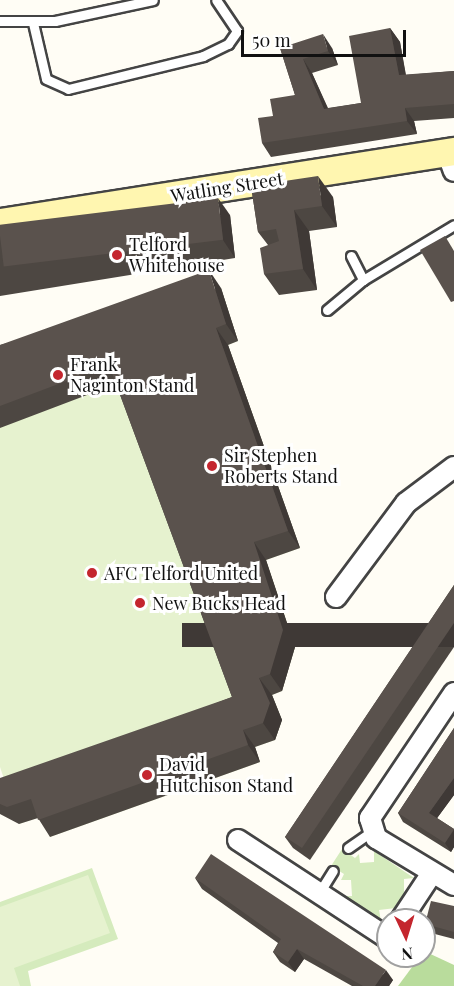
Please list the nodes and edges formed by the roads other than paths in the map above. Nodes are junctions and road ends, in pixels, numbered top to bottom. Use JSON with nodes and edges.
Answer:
{"nodes":[{"id":1,"x":153,"y":0,"type":"edge"},
{"id":2,"x":216,"y":0,"type":"edge"},
{"id":3,"x":0,"y":21,"type":"edge"},
{"id":4,"x":33,"y":22,"type":"junction"},
{"id":5,"x":452,"y":158,"type":"edge"},
{"id":6,"x":0,"y":222,"type":"edge"},
{"id":7,"x":454,"y":225,"type":"edge"},
{"id":8,"x":351,"y":256,"type":"dead end"},
{"id":9,"x":363,"y":280,"type":"junction"},
{"id":10,"x":327,"y":310,"type":"dead end"},
{"id":11,"x":454,"y":467,"type":"edge"},
{"id":12,"x":336,"y":597,"type":"dead end"},
{"id":13,"x":454,"y":693,"type":"edge"},
{"id":14,"x":372,"y":831,"type":"junction"},
{"id":15,"x":238,"y":840,"type":"dead end"},
{"id":16,"x":348,"y":848,"type":"dead end"},
{"id":17,"x":333,"y":871,"type":"dead end"},
{"id":18,"x":432,"y":873,"type":"junction"},
{"id":19,"x":454,"y":885,"type":"edge"},
{"id":20,"x":319,"y":893,"type":"junction"},
{"id":21,"x":409,"y":908,"type":"edge"},
{"id":22,"x":376,"y":930,"type":"edge"}],
"edges":[{"from":1,"to":4,"type":"lane"},
{"from":2,"to":4,"type":"lane"},
{"from":3,"to":4,"type":"lane"},
{"from":5,"to":6,"type":"main road","name":"Watling Street"},
{"from":7,"to":9,"type":"lane"},
{"from":8,"to":9,"type":"lane"},
{"from":9,"to":10,"type":"lane"},
{"from":11,"to":12,"type":"street"},
{"from":13,"to":14,"type":"street"},
{"from":14,"to":16,"type":"lane"},
{"from":14,"to":18,"type":"street"},
{"from":15,"to":20,"type":"street"},
{"from":17,"to":20,"type":"lane"},
{"from":18,"to":19,"type":"street"},
{"from":18,"to":21,"type":"street"},
{"from":20,"to":22,"type":"street"}]}
